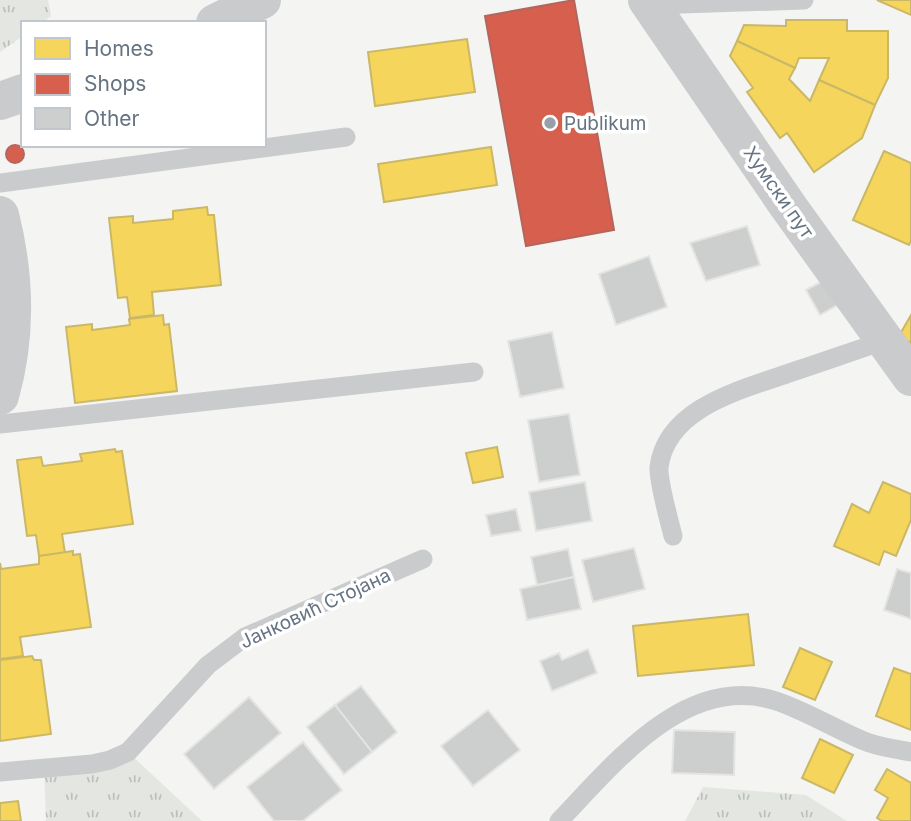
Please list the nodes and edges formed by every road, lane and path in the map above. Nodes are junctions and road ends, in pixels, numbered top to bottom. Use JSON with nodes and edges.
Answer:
{"nodes":[{"id":1,"x":262,"y":0,"type":"edge"},
{"id":2,"x":804,"y":0,"type":"edge"},
{"id":3,"x":649,"y":2,"type":"edge"},
{"id":4,"x":219,"y":21,"type":"edge"},
{"id":5,"x":21,"y":94,"type":"edge"},
{"id":6,"x":0,"y":101,"type":"edge"},
{"id":7,"x":346,"y":137,"type":"dead end"},
{"id":8,"x":0,"y":183,"type":"edge"},
{"id":9,"x":0,"y":215,"type":"edge"},
{"id":10,"x":884,"y":341,"type":"junction"},
{"id":11,"x":474,"y":372,"type":"dead end"},
{"id":12,"x":911,"y":377,"type":"edge"},
{"id":13,"x":0,"y":396,"type":"edge"},
{"id":14,"x":0,"y":424,"type":"edge"},
{"id":15,"x":673,"y":536,"type":"dead end"},
{"id":16,"x":423,"y":559,"type":"dead end"},
{"id":17,"x":911,"y":752,"type":"edge"},
{"id":18,"x":0,"y":772,"type":"edge"},
{"id":19,"x":559,"y":821,"type":"edge"}],
"edges":[{"from":1,"to":4,"type":"street"},
{"from":2,"to":3,"type":"lane","name":"Хумски пут"},
{"from":3,"to":10,"type":"street","name":"Хумски пут"},
{"from":5,"to":6,"type":"street"},
{"from":7,"to":8,"type":"lane"},
{"from":9,"to":13,"type":"street"},
{"from":10,"to":12,"type":"street","name":"Хумски пут"},
{"from":10,"to":15,"type":"lane"},
{"from":11,"to":14,"type":"lane"},
{"from":16,"to":18,"type":"lane","name":"Јанковић Стојана"},
{"from":17,"to":19,"type":"lane"}]}
